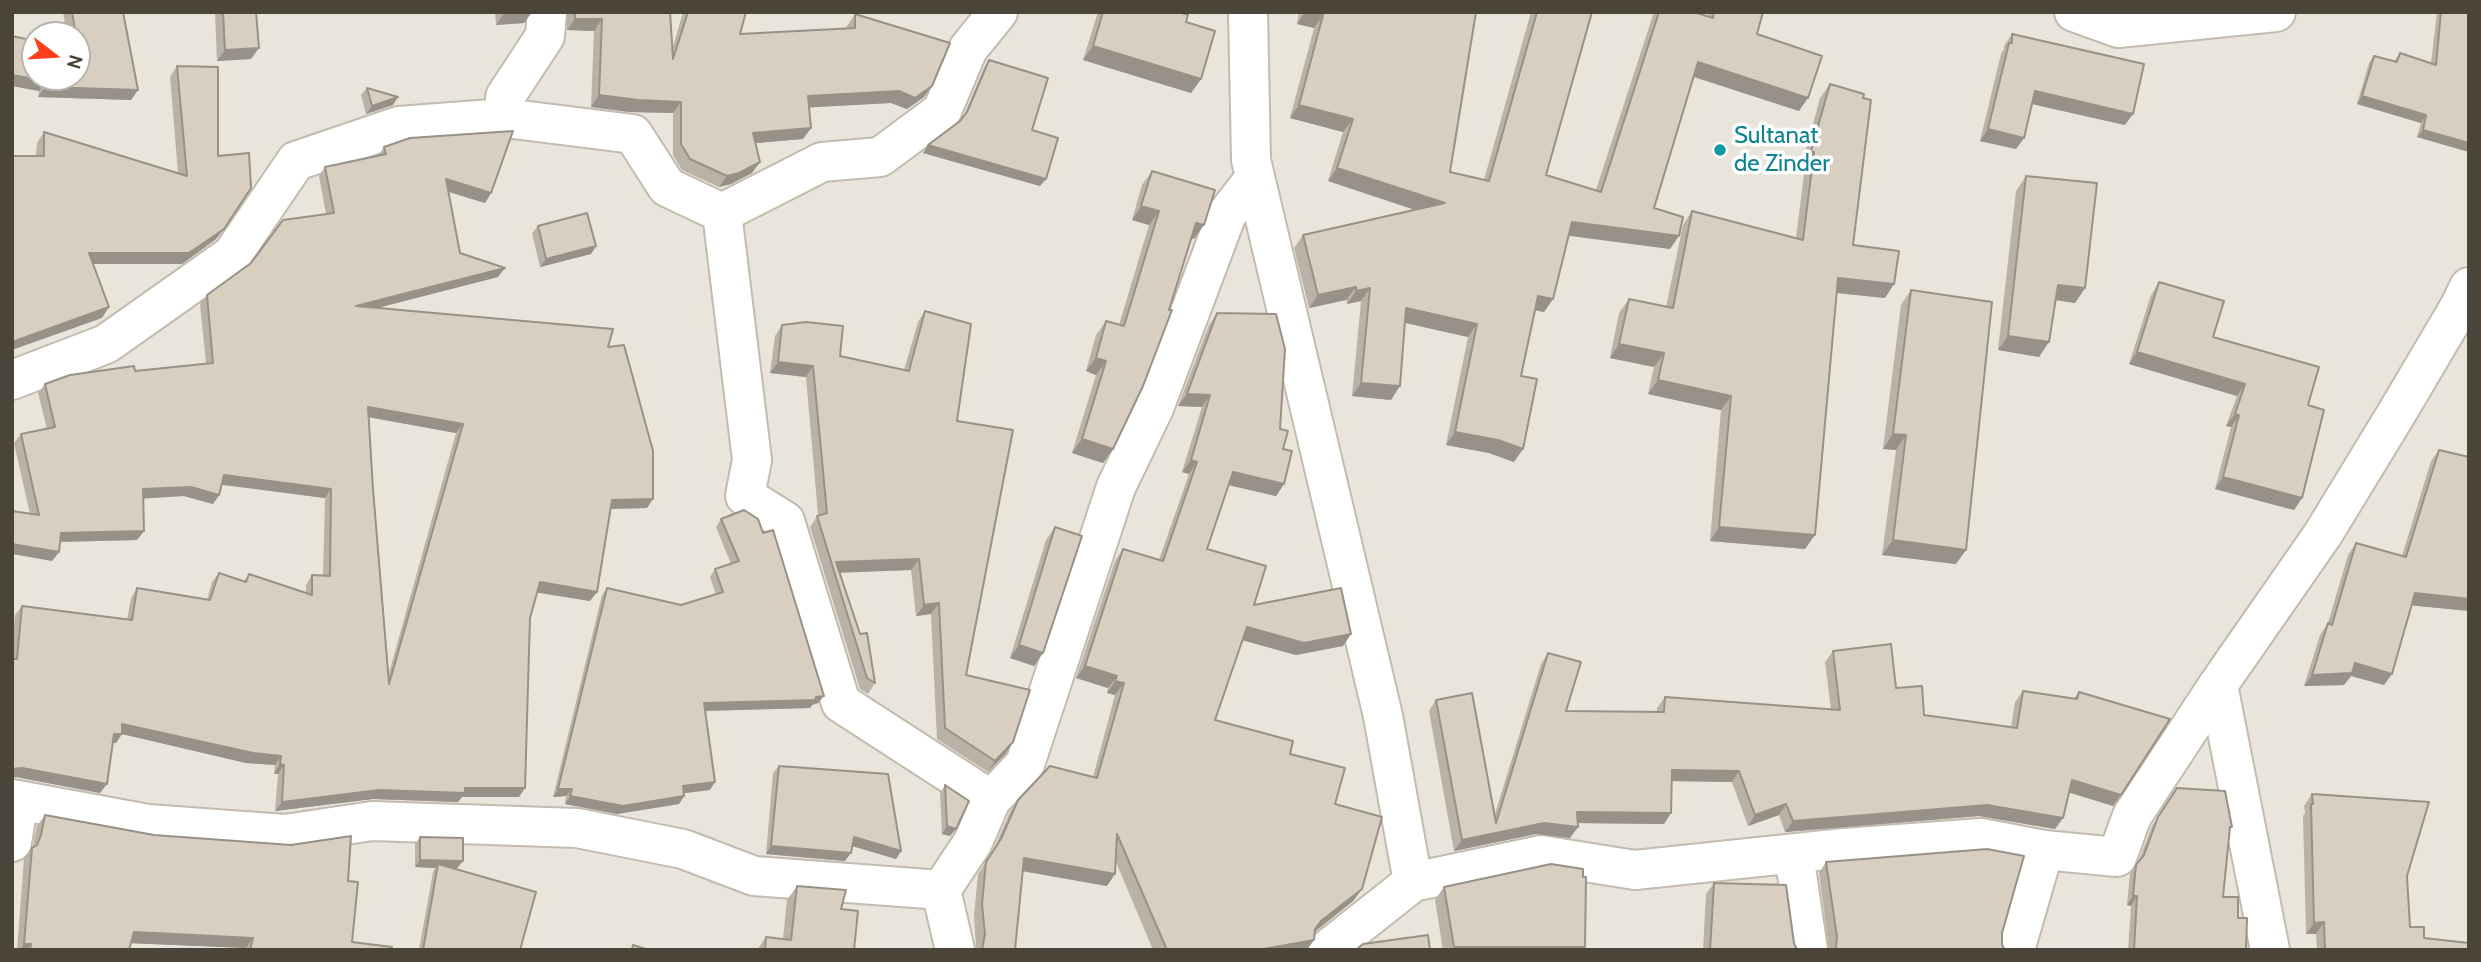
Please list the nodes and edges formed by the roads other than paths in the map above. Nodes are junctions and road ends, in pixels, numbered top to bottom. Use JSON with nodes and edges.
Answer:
{"nodes":[{"id":1,"x":547,"y":12,"type":"edge"},
{"id":2,"x":998,"y":12,"type":"edge"},
{"id":3,"x":1248,"y":12,"type":"edge"},
{"id":4,"x":2074,"y":12,"type":"edge"},
{"id":5,"x":2276,"y":12,"type":"edge"},
{"id":6,"x":505,"y":118,"type":"junction"},
{"id":7,"x":1255,"y":177,"type":"junction"},
{"id":8,"x":722,"y":213,"type":"junction"},
{"id":9,"x":2469,"y":287,"type":"edge"},
{"id":10,"x":12,"y":380,"type":"edge"},
{"id":11,"x":2218,"y":685,"type":"junction"},
{"id":12,"x":16,"y":800,"type":"edge"},
{"id":13,"x":991,"y":800,"type":"junction"},
{"id":14,"x":12,"y":842,"type":"edge"},
{"id":15,"x":2044,"y":850,"type":"junction"},
{"id":16,"x":1794,"y":854,"type":"junction"},
{"id":17,"x":1413,"y":882,"type":"junction"},
{"id":18,"x":941,"y":890,"type":"junction"},
{"id":19,"x":955,"y":950,"type":"edge"},
{"id":20,"x":1327,"y":950,"type":"edge"},
{"id":21,"x":1808,"y":950,"type":"edge"},
{"id":22,"x":2015,"y":950,"type":"edge"},
{"id":23,"x":2270,"y":950,"type":"edge"}],
"edges":[{"from":1,"to":6,"type":"street"},
{"from":2,"to":8,"type":"street"},
{"from":3,"to":7,"type":"street"},
{"from":4,"to":5,"type":"street"},
{"from":6,"to":8,"type":"street"},
{"from":6,"to":10,"type":"street"},
{"from":7,"to":13,"type":"street"},
{"from":7,"to":17,"type":"street"},
{"from":8,"to":13,"type":"street"},
{"from":9,"to":11,"type":"street"},
{"from":11,"to":15,"type":"street"},
{"from":11,"to":23,"type":"street"},
{"from":12,"to":14,"type":"street"},
{"from":12,"to":18,"type":"street"},
{"from":13,"to":18,"type":"street"},
{"from":15,"to":16,"type":"street"},
{"from":15,"to":22,"type":"street"},
{"from":16,"to":17,"type":"street"},
{"from":16,"to":21,"type":"street"},
{"from":17,"to":20,"type":"street"},
{"from":18,"to":19,"type":"street"}]}
